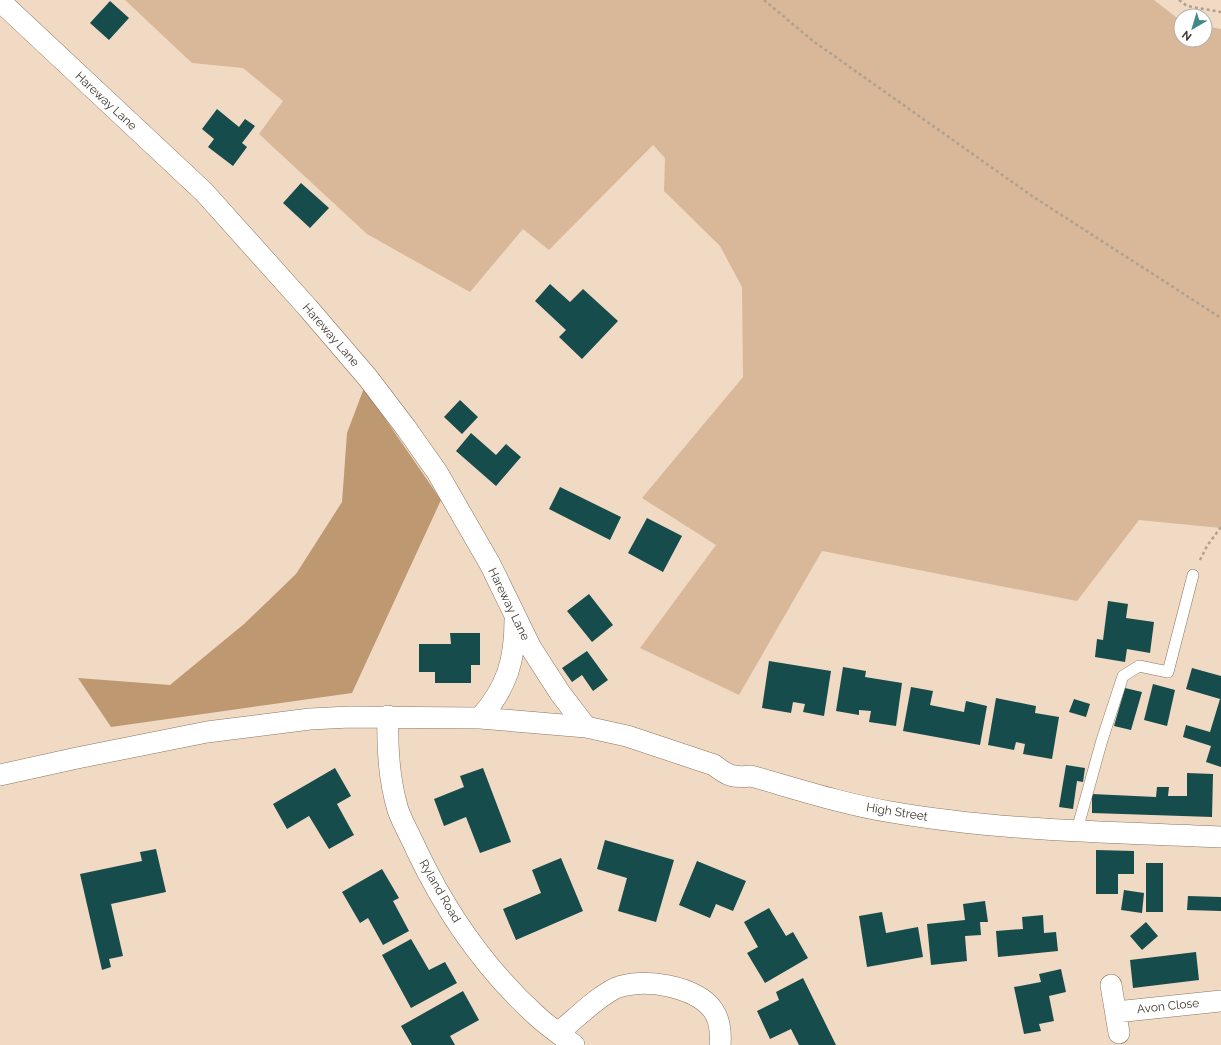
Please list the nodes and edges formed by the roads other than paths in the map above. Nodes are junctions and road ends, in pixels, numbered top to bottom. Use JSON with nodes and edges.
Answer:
{"nodes":[{"id":1,"x":0,"y":1,"type":"edge"},
{"id":2,"x":1193,"y":575,"type":"road end"},
{"id":3,"x":515,"y":619,"type":"junction"},
{"id":4,"x":388,"y":716,"type":"junction"},
{"id":5,"x":480,"y":718,"type":"junction"},
{"id":6,"x":586,"y":727,"type":"junction"},
{"id":7,"x":0,"y":776,"type":"edge"},
{"id":8,"x":1076,"y":830,"type":"junction"},
{"id":9,"x":1221,"y":837,"type":"edge"},
{"id":10,"x":1111,"y":985,"type":"dead end"},
{"id":11,"x":1221,"y":1000,"type":"edge"},
{"id":12,"x":1116,"y":1012,"type":"junction"},
{"id":13,"x":1119,"y":1033,"type":"dead end"},
{"id":14,"x":566,"y":1039,"type":"edge"},
{"id":15,"x":720,"y":1045,"type":"edge"}],
"edges":[{"from":1,"to":3,"type":"street","name":"Hareway Lane"},
{"from":2,"to":8,"type":"lane"},
{"from":3,"to":5,"type":"street"},
{"from":3,"to":6,"type":"street","name":"Hareway Lane"},
{"from":4,"to":5,"type":"street","name":"High Street"},
{"from":4,"to":7,"type":"street","name":"High Street"},
{"from":4,"to":14,"type":"street","name":"Ryland Road"},
{"from":5,"to":6,"type":"street","name":"High Street"},
{"from":6,"to":8,"type":"street","name":"High Street"},
{"from":8,"to":9,"type":"street","name":"High Street"},
{"from":10,"to":12,"type":"street"},
{"from":11,"to":12,"type":"street","name":"Avon Close"},
{"from":12,"to":13,"type":"street"},
{"from":14,"to":15,"type":"street","name":"Ryland Road"}]}
